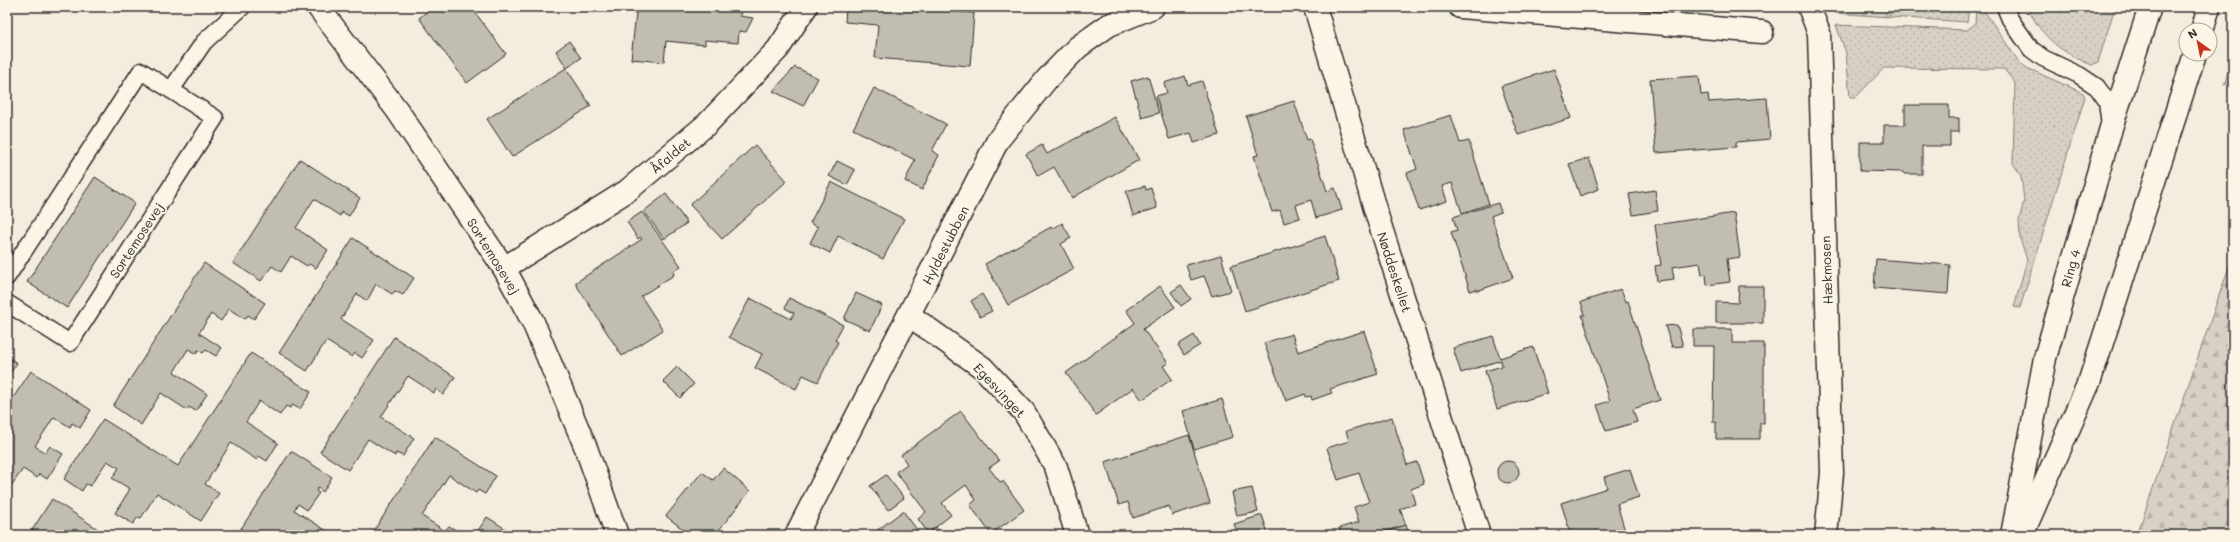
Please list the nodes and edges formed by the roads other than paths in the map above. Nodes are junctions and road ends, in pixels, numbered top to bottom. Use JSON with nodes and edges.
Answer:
{"nodes":[{"id":1,"x":242,"y":7,"type":"edge"},
{"id":2,"x":318,"y":7,"type":"edge"},
{"id":3,"x":806,"y":7,"type":"edge"},
{"id":4,"x":1153,"y":7,"type":"edge"},
{"id":5,"x":1315,"y":7,"type":"edge"},
{"id":6,"x":1460,"y":7,"type":"edge"},
{"id":7,"x":1809,"y":7,"type":"edge"},
{"id":8,"x":2005,"y":7,"type":"edge"},
{"id":9,"x":2150,"y":7,"type":"edge"},
{"id":10,"x":2209,"y":7,"type":"edge"},
{"id":11,"x":2204,"y":22,"type":"edge"},
{"id":12,"x":1762,"y":32,"type":"dead end"},
{"id":13,"x":2192,"y":62,"type":"edge"},
{"id":14,"x":171,"y":90,"type":"junction"},
{"id":15,"x":2111,"y":128,"type":"junction"},
{"id":16,"x":504,"y":268,"type":"junction"},
{"id":17,"x":7,"y":277,"type":"edge"},
{"id":18,"x":7,"y":303,"type":"edge"},
{"id":19,"x":909,"y":315,"type":"junction"},
{"id":20,"x":617,"y":535,"type":"edge"},
{"id":21,"x":796,"y":535,"type":"edge"},
{"id":22,"x":1077,"y":535,"type":"edge"},
{"id":23,"x":1479,"y":535,"type":"edge"},
{"id":24,"x":1826,"y":535,"type":"edge"},
{"id":25,"x":2012,"y":535,"type":"edge"},
{"id":26,"x":2022,"y":535,"type":"edge"}],
"edges":[{"from":1,"to":14,"type":"lane"},
{"from":2,"to":16,"type":"street","name":"Sortemosevej"},
{"from":3,"to":16,"type":"street","name":"Åfaldet"},
{"from":4,"to":19,"type":"street","name":"Hyldestubben"},
{"from":5,"to":23,"type":"street","name":"Nøddeskellet"},
{"from":6,"to":12,"type":"street"},
{"from":7,"to":24,"type":"street","name":"Hækmosen"},
{"from":8,"to":15,"type":"lane"},
{"from":9,"to":15,"type":"street","name":"Ring 4"},
{"from":10,"to":11,"type":"street"},
{"from":13,"to":26,"type":"street"},
{"from":14,"to":17,"type":"lane","name":"Sortemosevej"},
{"from":14,"to":18,"type":"lane","name":"Sortemosevej"},
{"from":15,"to":25,"type":"street","name":"Ring 4"},
{"from":16,"to":20,"type":"street","name":"Sortemosevej"},
{"from":19,"to":21,"type":"street","name":"Hyldestubben"},
{"from":19,"to":22,"type":"street","name":"Egesvinget"}]}
